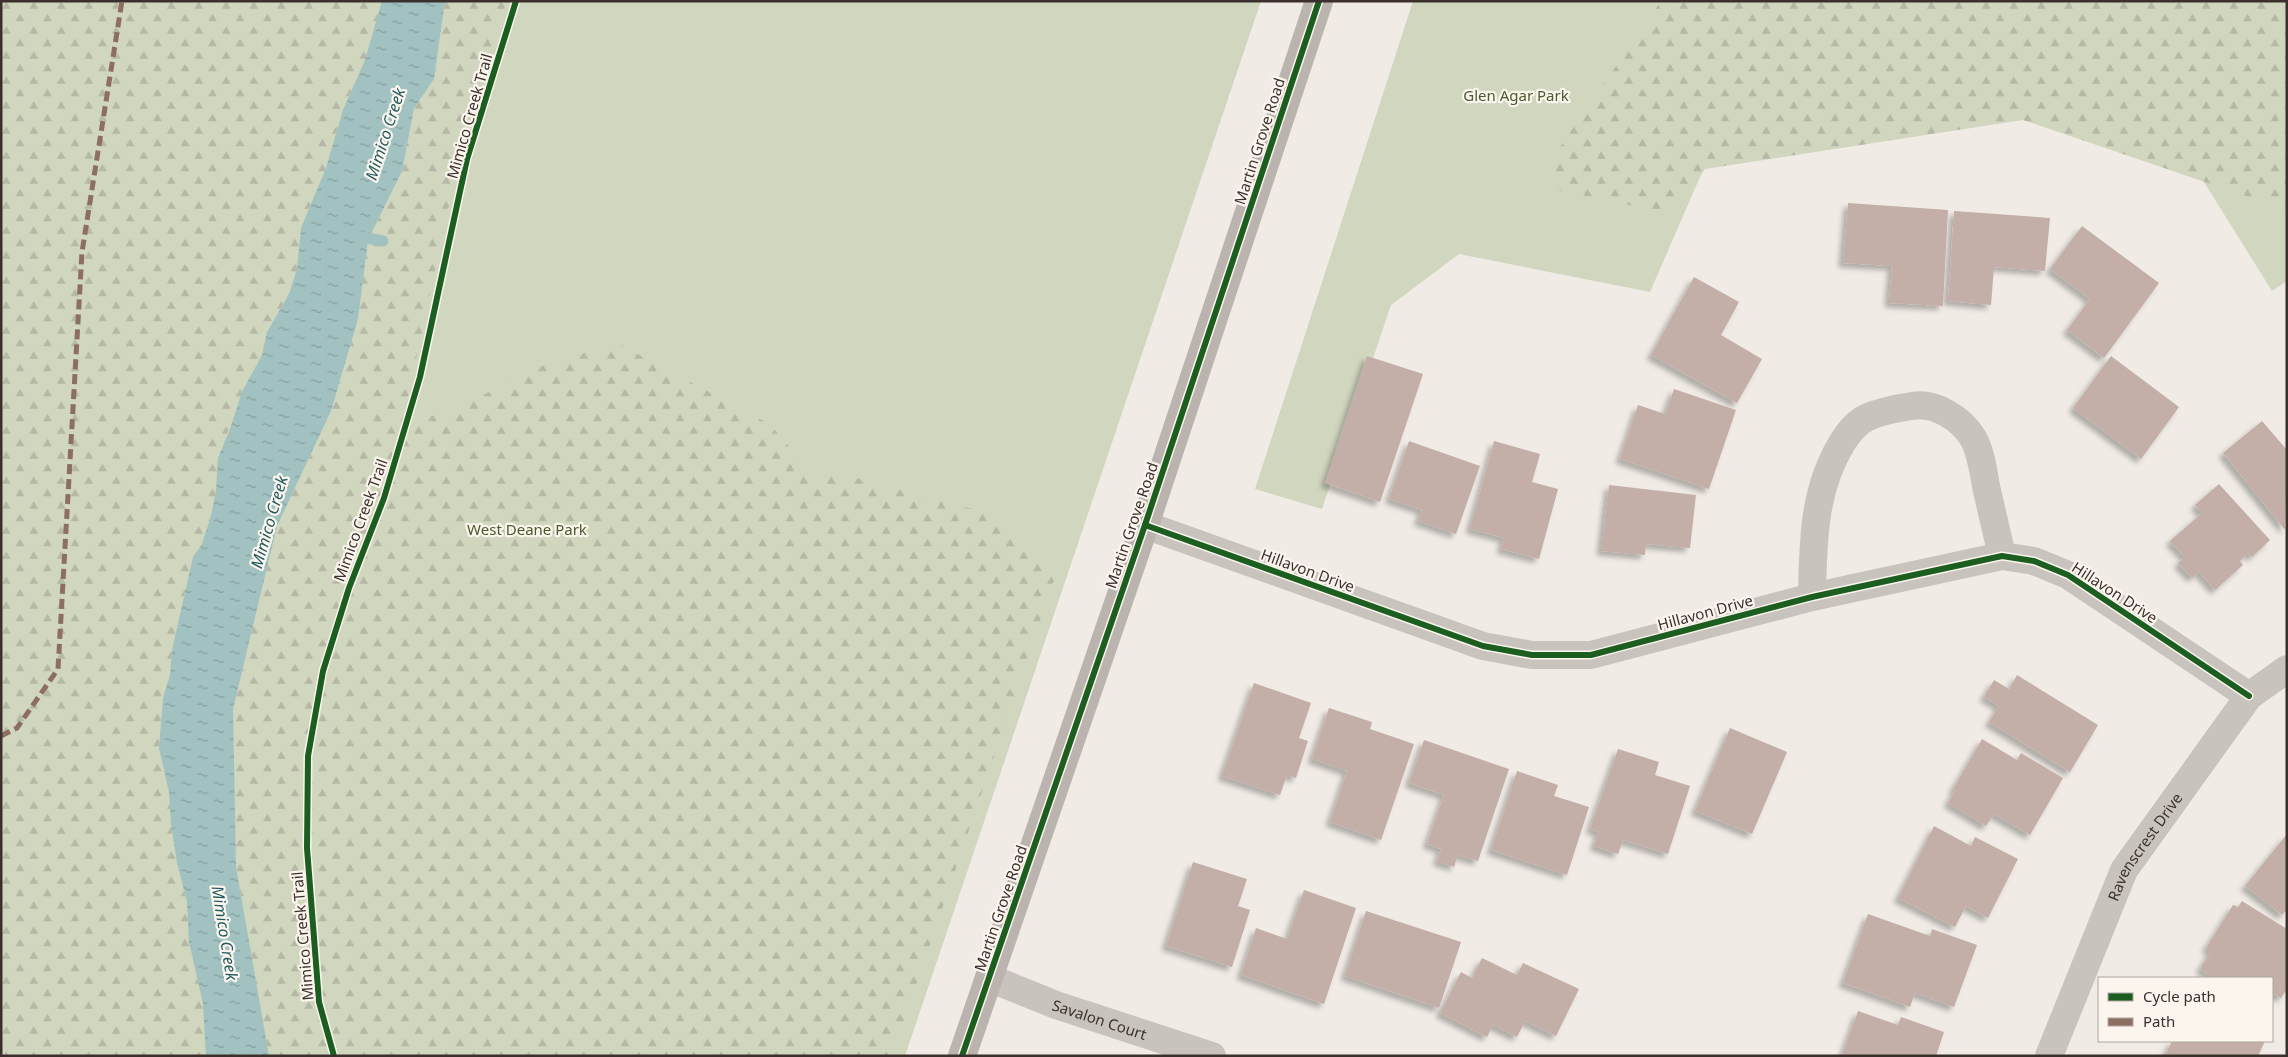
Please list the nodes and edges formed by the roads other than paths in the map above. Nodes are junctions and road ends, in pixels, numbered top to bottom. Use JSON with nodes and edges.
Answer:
{"nodes":[{"id":1,"x":1319,"y":1,"type":"edge"},
{"id":2,"x":1145,"y":525,"type":"junction"},
{"id":3,"x":2002,"y":556,"type":"junction"},
{"id":4,"x":1812,"y":597,"type":"junction"},
{"id":5,"x":2287,"y":669,"type":"edge"},
{"id":6,"x":2249,"y":696,"type":"junction"},
{"id":7,"x":989,"y":978,"type":"junction"},
{"id":8,"x":962,"y":1056,"type":"edge"},
{"id":9,"x":1212,"y":1056,"type":"edge"},
{"id":10,"x":2049,"y":1056,"type":"edge"}],
"edges":[{"from":1,"to":2,"type":"main road","name":"Martin Grove Road"},
{"from":2,"to":4,"type":"street","name":"Hillavon Drive"},
{"from":2,"to":7,"type":"main road","name":"Martin Grove Road"},
{"from":3,"to":4,"type":"street","name":"Hillavon Drive"},
{"from":3,"to":4,"type":"street"},
{"from":3,"to":6,"type":"street","name":"Hillavon Drive"},
{"from":5,"to":6,"type":"street","name":"Ravenscrest Drive"},
{"from":6,"to":10,"type":"street","name":"Ravenscrest Drive"},
{"from":7,"to":8,"type":"main road","name":"Martin Grove Road"},
{"from":7,"to":9,"type":"street","name":"Savalon Court"}]}
